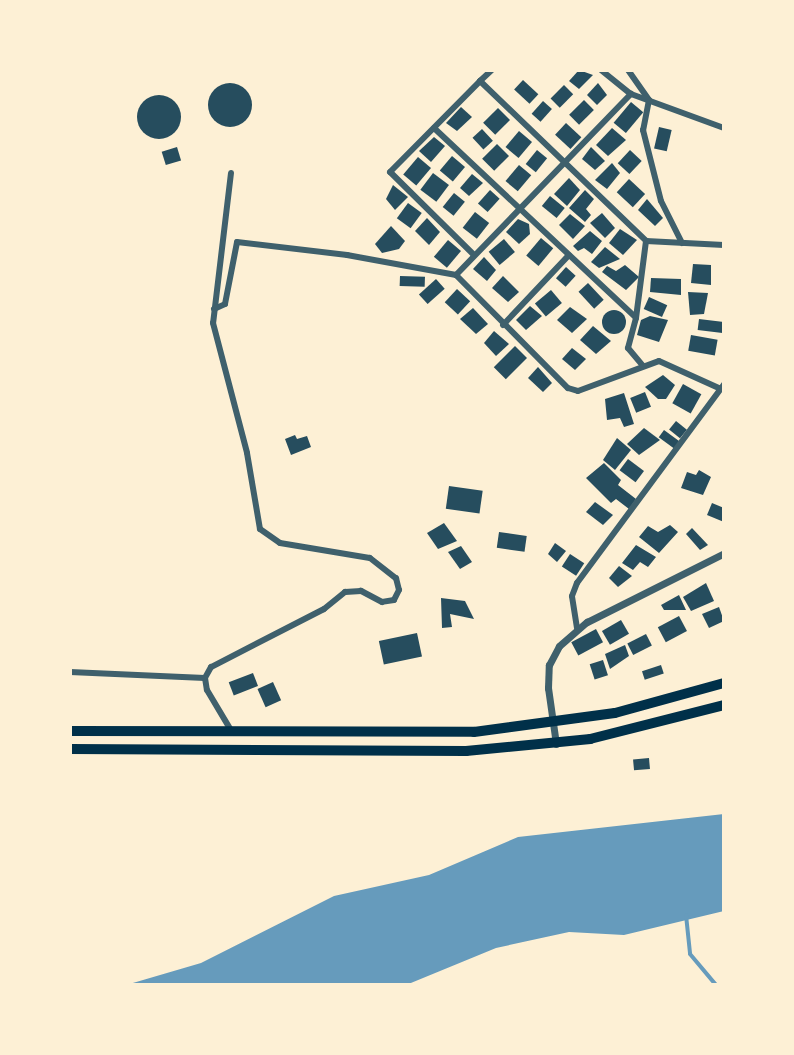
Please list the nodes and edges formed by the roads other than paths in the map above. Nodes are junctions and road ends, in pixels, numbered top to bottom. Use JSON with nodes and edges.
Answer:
{"nodes":[{"id":1,"x":492,"y":70,"type":"edge"},
{"id":2,"x":601,"y":70,"type":"edge"},
{"id":3,"x":628,"y":70,"type":"edge"},
{"id":4,"x":480,"y":81,"type":"junction"},
{"id":5,"x":631,"y":94,"type":"junction"},
{"id":6,"x":649,"y":100,"type":"junction"},
{"id":7,"x":434,"y":128,"type":"junction"},
{"id":8,"x":724,"y":128,"type":"edge"},
{"id":9,"x":565,"y":162,"type":"junction"},
{"id":10,"x":231,"y":173,"type":"dead end"},
{"id":11,"x":520,"y":209,"type":"junction"},
{"id":12,"x":646,"y":241,"type":"junction"},
{"id":13,"x":682,"y":243,"type":"junction"},
{"id":14,"x":724,"y":245,"type":"edge"},
{"id":15,"x":474,"y":255,"type":"junction"},
{"id":16,"x":569,"y":255,"type":"junction"},
{"id":17,"x":456,"y":275,"type":"junction"},
{"id":18,"x":214,"y":309,"type":"junction"},
{"id":19,"x":636,"y":318,"type":"junction"},
{"id":20,"x":503,"y":325,"type":"junction"},
{"id":21,"x":643,"y":366,"type":"junction"},
{"id":22,"x":723,"y":386,"type":"edge"},
{"id":23,"x":724,"y":553,"type":"edge"},
{"id":24,"x":577,"y":628,"type":"junction"},
{"id":25,"x":70,"y":672,"type":"edge"},
{"id":26,"x":205,"y":678,"type":"junction"},
{"id":27,"x":724,"y":683,"type":"edge"},
{"id":28,"x":724,"y":705,"type":"edge"},
{"id":29,"x":553,"y":724,"type":"junction"},
{"id":30,"x":70,"y":731,"type":"edge"},
{"id":31,"x":234,"y":735,"type":"junction"},
{"id":32,"x":556,"y":744,"type":"junction"},
{"id":33,"x":70,"y":749,"type":"edge"}],
"edges":[{"from":1,"to":4,"type":"street"},
{"from":2,"to":5,"type":"street"},
{"from":3,"to":6,"type":"street"},
{"from":4,"to":7,"type":"street"},
{"from":4,"to":9,"type":"street"},
{"from":5,"to":6,"type":"street"},
{"from":5,"to":9,"type":"street"},
{"from":6,"to":8,"type":"street"},
{"from":6,"to":13,"type":"street"},
{"from":7,"to":11,"type":"street"},
{"from":7,"to":15,"type":"street"},
{"from":9,"to":11,"type":"street"},
{"from":9,"to":12,"type":"street"},
{"from":10,"to":18,"type":"street"},
{"from":11,"to":15,"type":"street"},
{"from":11,"to":16,"type":"street"},
{"from":12,"to":13,"type":"street"},
{"from":12,"to":19,"type":"street"},
{"from":13,"to":14,"type":"street"},
{"from":15,"to":17,"type":"street"},
{"from":16,"to":19,"type":"street"},
{"from":16,"to":20,"type":"street"},
{"from":17,"to":18,"type":"street"},
{"from":17,"to":20,"type":"street"},
{"from":18,"to":26,"type":"street"},
{"from":19,"to":21,"type":"street"},
{"from":20,"to":21,"type":"street"},
{"from":21,"to":22,"type":"street"},
{"from":22,"to":24,"type":"street"},
{"from":23,"to":24,"type":"street"},
{"from":24,"to":29,"type":"street"},
{"from":25,"to":26,"type":"street"},
{"from":26,"to":31,"type":"street"},
{"from":27,"to":29,"type":"highway"},
{"from":28,"to":32,"type":"highway"},
{"from":29,"to":31,"type":"highway"},
{"from":29,"to":32,"type":"street"},
{"from":30,"to":31,"type":"highway"},
{"from":32,"to":33,"type":"highway"}]}
